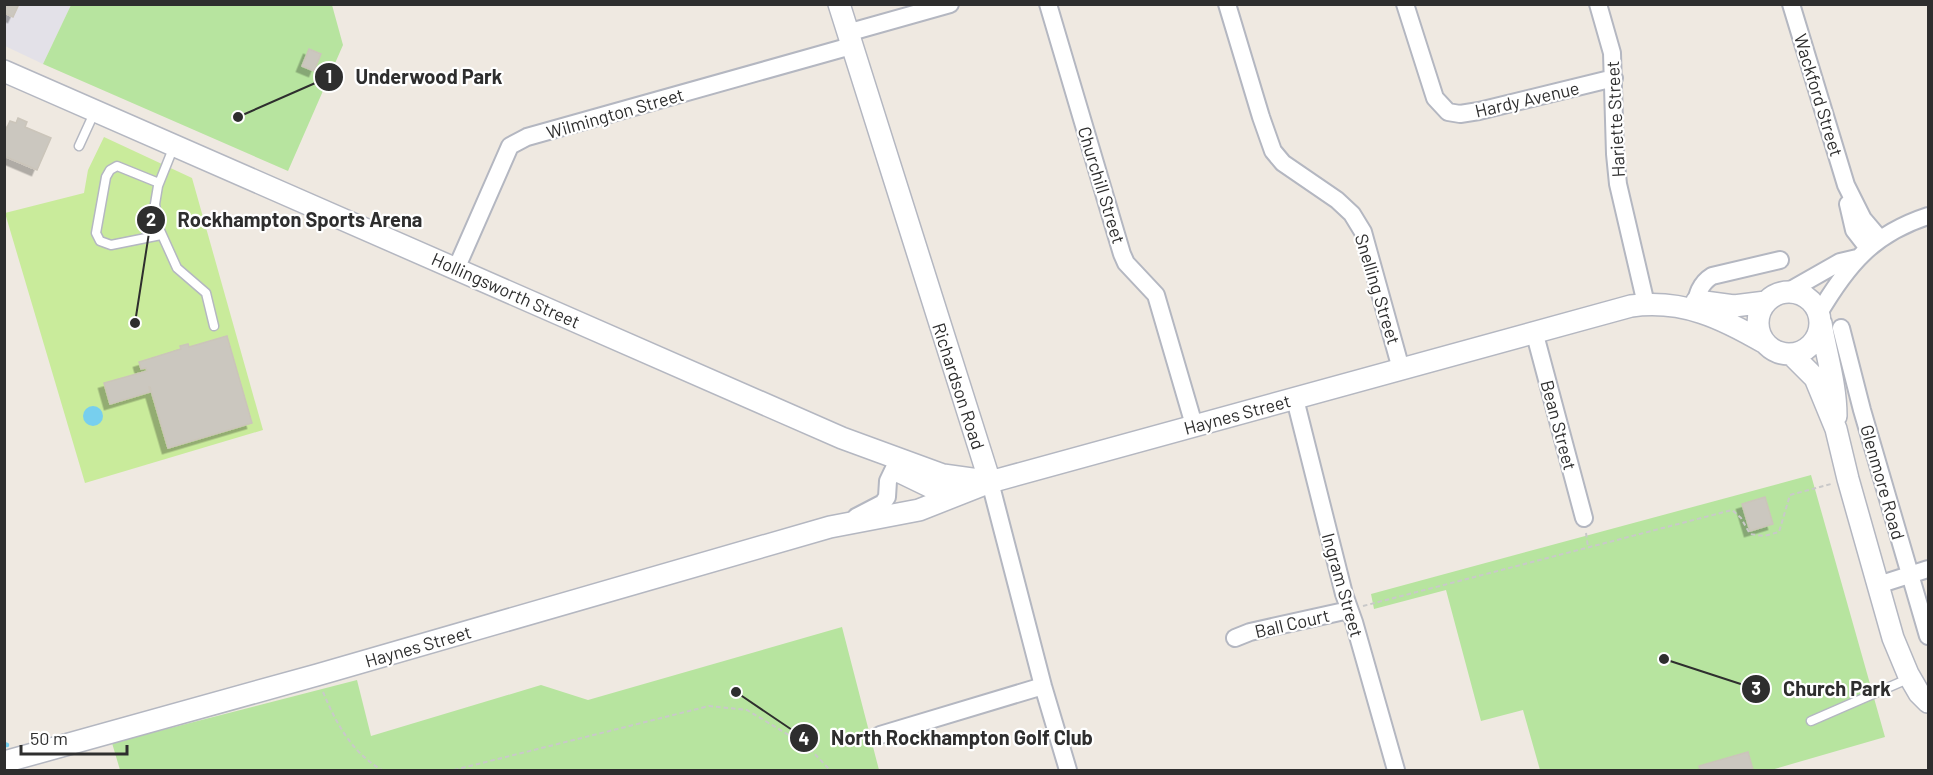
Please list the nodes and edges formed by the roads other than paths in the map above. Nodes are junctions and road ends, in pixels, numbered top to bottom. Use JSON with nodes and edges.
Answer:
{"nodes":[{"id":1,"x":839,"y":4,"type":"edge"},
{"id":2,"x":950,"y":4,"type":"edge"},
{"id":3,"x":1048,"y":4,"type":"edge"},
{"id":4,"x":1227,"y":4,"type":"edge"},
{"id":5,"x":1405,"y":4,"type":"edge"},
{"id":6,"x":1598,"y":4,"type":"edge"},
{"id":7,"x":1791,"y":4,"type":"edge"},
{"id":8,"x":849,"y":40,"type":"junction"},
{"id":9,"x":4,"y":71,"type":"edge"},
{"id":10,"x":1614,"y":78,"type":"junction"},
{"id":11,"x":95,"y":111,"type":"junction"},
{"id":12,"x":174,"y":145,"type":"junction"},
{"id":13,"x":79,"y":146,"type":"dead end"},
{"id":14,"x":159,"y":183,"type":"junction"},
{"id":15,"x":1929,"y":216,"type":"edge"},
{"id":16,"x":161,"y":235,"type":"junction"},
{"id":17,"x":1868,"y":248,"type":"junction"},
{"id":18,"x":1780,"y":260,"type":"dead end"},
{"id":19,"x":456,"y":268,"type":"junction"},
{"id":20,"x":1790,"y":291,"type":"junction"},
{"id":21,"x":1766,"y":302,"type":"junction"},
{"id":22,"x":1646,"y":304,"type":"junction"},
{"id":23,"x":1695,"y":306,"type":"junction"},
{"id":24,"x":1827,"y":321,"type":"junction"},
{"id":25,"x":214,"y":326,"type":"dead end"},
{"id":26,"x":1534,"y":331,"type":"junction"},
{"id":27,"x":1765,"y":343,"type":"junction"},
{"id":28,"x":1791,"y":354,"type":"junction"},
{"id":29,"x":1401,"y":369,"type":"junction"},
{"id":30,"x":1836,"y":391,"type":"junction"},
{"id":31,"x":1295,"y":399,"type":"junction"},
{"id":32,"x":1862,"y":410,"type":"junction"},
{"id":33,"x":1194,"y":425,"type":"junction"},
{"id":34,"x":1836,"y":429,"type":"junction"},
{"id":35,"x":896,"y":464,"type":"junction"},
{"id":36,"x":990,"y":482,"type":"junction"},
{"id":37,"x":959,"y":493,"type":"junction"},
{"id":38,"x":1584,"y":518,"type":"dead end"},
{"id":39,"x":830,"y":527,"type":"junction"},
{"id":40,"x":1929,"y":569,"type":"edge"},
{"id":41,"x":1909,"y":575,"type":"junction"},
{"id":42,"x":1878,"y":585,"type":"junction"},
{"id":43,"x":1349,"y":610,"type":"junction"},
{"id":44,"x":1929,"y":636,"type":"edge"},
{"id":45,"x":1235,"y":638,"type":"dead end"},
{"id":46,"x":1910,"y":678,"type":"junction"},
{"id":47,"x":1042,"y":686,"type":"junction"},
{"id":48,"x":1929,"y":702,"type":"edge"},
{"id":49,"x":1811,"y":721,"type":"dead end"},
{"id":50,"x":880,"y":735,"type":"dead end"},
{"id":51,"x":4,"y":762,"type":"edge"},
{"id":52,"x":1068,"y":771,"type":"edge"},
{"id":53,"x":1396,"y":771,"type":"edge"}],
"edges":[{"from":1,"to":8,"type":"street","name":"Richardson Road"},
{"from":2,"to":8,"type":"street","name":"Wilmington Street"},
{"from":3,"to":33,"type":"street","name":"Churchill Street"},
{"from":4,"to":29,"type":"street","name":"Snelling Street"},
{"from":5,"to":10,"type":"street","name":"Hardy Avenue"},
{"from":6,"to":10,"type":"street","name":"Hariette Street"},
{"from":7,"to":17,"type":"street","name":"Wackford Street"},
{"from":8,"to":19,"type":"street","name":"Wilmington Street"},
{"from":8,"to":36,"type":"street","name":"Richardson Road"},
{"from":9,"to":11,"type":"street","name":"Hollingsworth Street"},
{"from":10,"to":22,"type":"street","name":"Hariette Street"},
{"from":11,"to":12,"type":"street","name":"Hollingsworth Street"},
{"from":11,"to":13,"type":"lane"},
{"from":12,"to":14,"type":"lane"},
{"from":12,"to":19,"type":"street","name":"Hollingsworth Street"},
{"from":14,"to":16,"type":"lane"},
{"from":14,"to":16,"type":"lane"},
{"from":15,"to":17,"type":"street"},
{"from":16,"to":25,"type":"lane"},
{"from":17,"to":20,"type":"street"},
{"from":17,"to":24,"type":"street"},
{"from":18,"to":23,"type":"street"},
{"from":19,"to":35,"type":"street","name":"Hollingsworth Street"},
{"from":20,"to":21,"type":"street"},
{"from":20,"to":24,"type":"street"},
{"from":21,"to":23,"type":"street"},
{"from":21,"to":27,"type":"street"},
{"from":22,"to":23,"type":"street","name":"Haynes Street"},
{"from":22,"to":26,"type":"street","name":"Haynes Street"},
{"from":23,"to":27,"type":"street"},
{"from":24,"to":28,"type":"street"},
{"from":24,"to":30,"type":"street","name":"Glenmore Road"},
{"from":24,"to":32,"type":"street","name":"Glenmore Road"},
{"from":26,"to":29,"type":"street","name":"Haynes Street"},
{"from":26,"to":38,"type":"street","name":"Bean Street"},
{"from":27,"to":28,"type":"street"},
{"from":28,"to":34,"type":"street","name":"Glenmore Road"},
{"from":29,"to":31,"type":"street","name":"Haynes Street"},
{"from":30,"to":32,"type":"street"},
{"from":30,"to":34,"type":"street","name":"Glenmore Road"},
{"from":31,"to":33,"type":"street","name":"Haynes Street"},
{"from":31,"to":43,"type":"street","name":"Ingram Street"},
{"from":32,"to":41,"type":"street","name":"Glenmore Road"},
{"from":33,"to":36,"type":"street","name":"Haynes Street"},
{"from":34,"to":42,"type":"street","name":"Glenmore Road"},
{"from":35,"to":36,"type":"street","name":"Hollingsworth Street"},
{"from":35,"to":37,"type":"street","name":"Hollingsworth Street"},
{"from":35,"to":39,"type":"street","name":"Haynes Street"},
{"from":36,"to":37,"type":"street","name":"Haynes Street"},
{"from":36,"to":47,"type":"street","name":"Richardson Road"},
{"from":37,"to":39,"type":"street","name":"Haynes Street"},
{"from":39,"to":51,"type":"street","name":"Haynes Street"},
{"from":40,"to":41,"type":"street"},
{"from":41,"to":42,"type":"street"},
{"from":41,"to":44,"type":"street","name":"Glenmore Road"},
{"from":42,"to":46,"type":"street","name":"Glenmore Road"},
{"from":43,"to":45,"type":"street","name":"Ball Court"},
{"from":43,"to":53,"type":"street","name":"Ingram Street"},
{"from":46,"to":48,"type":"street","name":"Glenmore Road"},
{"from":46,"to":49,"type":"lane"},
{"from":47,"to":50,"type":"street"},
{"from":47,"to":52,"type":"street","name":"Richardson Road"}]}
